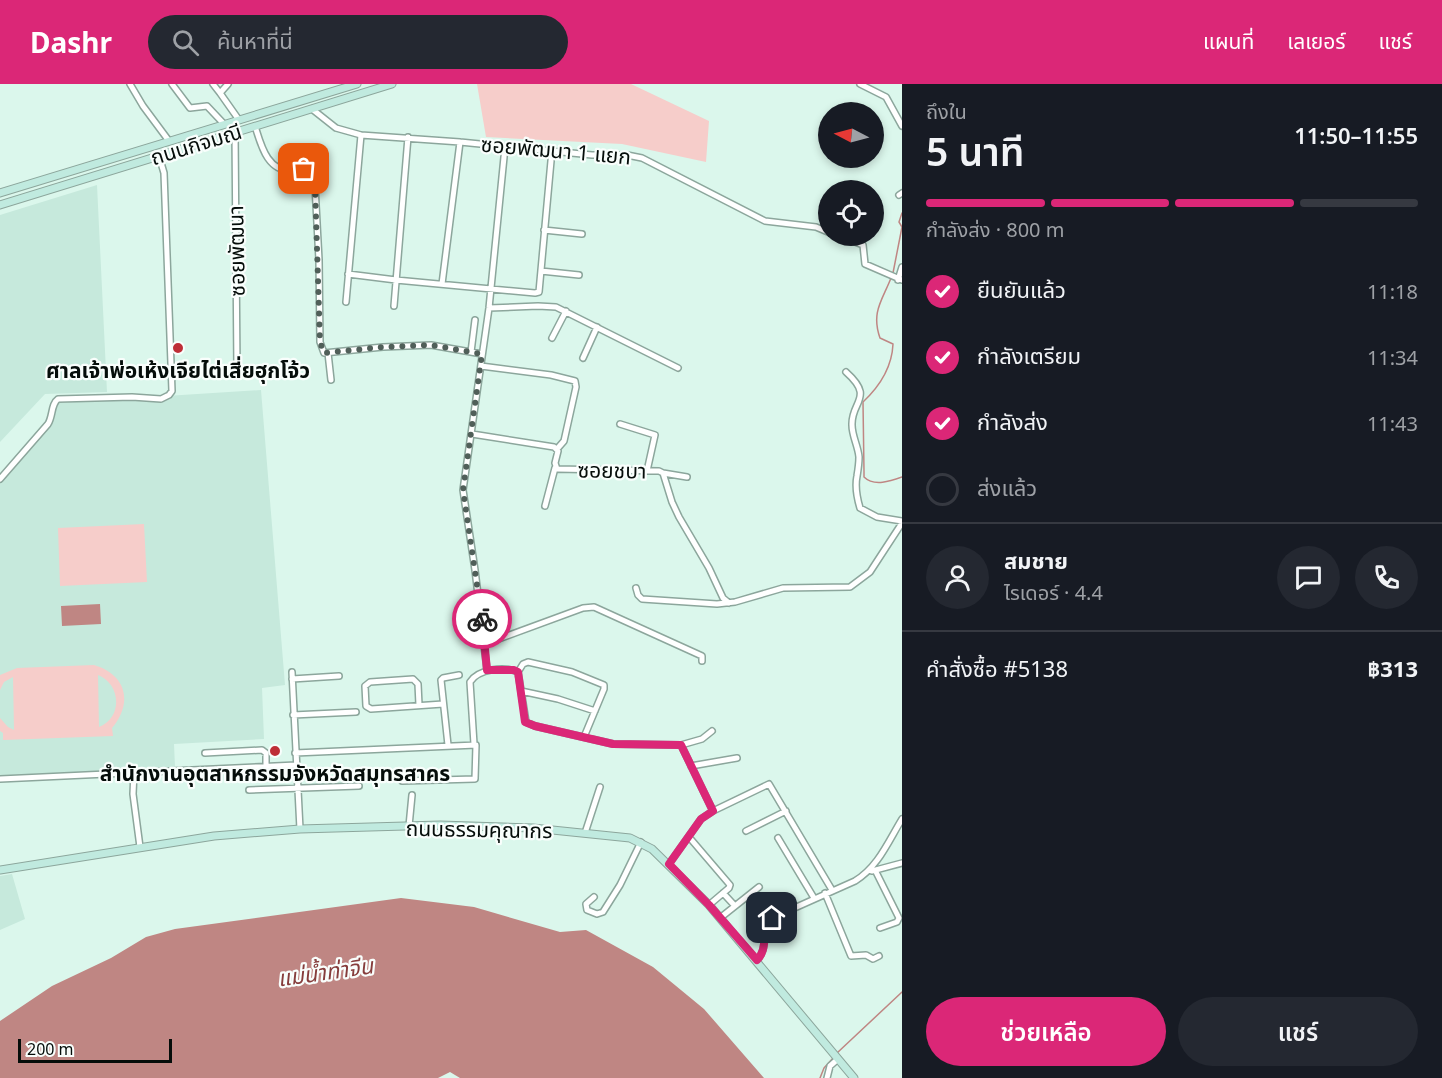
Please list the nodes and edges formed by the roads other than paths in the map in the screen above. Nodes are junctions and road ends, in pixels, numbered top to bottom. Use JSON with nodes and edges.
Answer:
{"nodes":[{"id":1,"x":130,"y":84,"type":"edge"},
{"id":2,"x":172,"y":84,"type":"edge"},
{"id":3,"x":213,"y":84,"type":"edge"},
{"id":4,"x":228,"y":84,"type":"edge"},
{"id":5,"x":357,"y":84,"type":"edge"},
{"id":6,"x":392,"y":84,"type":"edge"},
{"id":7,"x":860,"y":84,"type":"edge"},
{"id":8,"x":220,"y":93,"type":"junction"},
{"id":9,"x":312,"y":109,"type":"junction"},
{"id":10,"x":239,"y":120,"type":"junction"},
{"id":11,"x":224,"y":124,"type":"junction"},
{"id":12,"x":255,"y":126,"type":"junction"},
{"id":13,"x":902,"y":126,"type":"edge"},
{"id":14,"x":235,"y":132,"type":"junction"},
{"id":15,"x":361,"y":135,"type":"junction"},
{"id":16,"x":408,"y":138,"type":"junction"},
{"id":17,"x":169,"y":141,"type":"junction"},
{"id":18,"x":460,"y":142,"type":"junction"},
{"id":19,"x":506,"y":147,"type":"junction"},
{"id":20,"x":552,"y":150,"type":"junction"},
{"id":21,"x":160,"y":159,"type":"junction"},
{"id":22,"x":0,"y":193,"type":"edge"},
{"id":23,"x":0,"y":206,"type":"edge"},
{"id":24,"x":818,"y":228,"type":"edge"},
{"id":25,"x":544,"y":230,"type":"junction"},
{"id":26,"x":582,"y":234,"type":"dead end"},
{"id":27,"x":863,"y":246,"type":"edge"},
{"id":28,"x":902,"y":267,"type":"edge"},
{"id":29,"x":541,"y":271,"type":"junction"},
{"id":30,"x":348,"y":274,"type":"junction"},
{"id":31,"x":579,"y":275,"type":"dead end"},
{"id":32,"x":396,"y":280,"type":"junction"},
{"id":33,"x":900,"y":280,"type":"edge"},
{"id":34,"x":442,"y":284,"type":"junction"},
{"id":35,"x":491,"y":289,"type":"junction"},
{"id":36,"x":346,"y":302,"type":"dead end"},
{"id":37,"x":394,"y":306,"type":"dead end"},
{"id":38,"x":489,"y":308,"type":"junction"},
{"id":39,"x":566,"y":311,"type":"junction"},
{"id":40,"x":475,"y":320,"type":"dead end"},
{"id":41,"x":597,"y":327,"type":"junction"},
{"id":42,"x":552,"y":338,"type":"dead end"},
{"id":43,"x":471,"y":352,"type":"junction"},
{"id":44,"x":328,"y":353,"type":"junction"},
{"id":45,"x":482,"y":354,"type":"junction"},
{"id":46,"x":583,"y":358,"type":"dead end"},
{"id":47,"x":481,"y":366,"type":"junction"},
{"id":48,"x":678,"y":368,"type":"dead end"},
{"id":49,"x":237,"y":370,"type":"dead end"},
{"id":50,"x":846,"y":372,"type":"dead end"},
{"id":51,"x":332,"y":380,"type":"dead end"},
{"id":52,"x":620,"y":424,"type":"dead end"},
{"id":53,"x":472,"y":434,"type":"junction"},
{"id":54,"x":557,"y":449,"type":"junction"},
{"id":55,"x":555,"y":468,"type":"junction"},
{"id":56,"x":647,"y":471,"type":"junction"},
{"id":57,"x":663,"y":473,"type":"junction"},
{"id":58,"x":687,"y":477,"type":"dead end"},
{"id":59,"x":0,"y":479,"type":"edge"},
{"id":60,"x":545,"y":506,"type":"dead end"},
{"id":61,"x":902,"y":522,"type":"edge"},
{"id":62,"x":636,"y":588,"type":"dead end"},
{"id":63,"x":728,"y":603,"type":"junction"},
{"id":64,"x":485,"y":644,"type":"junction"},
{"id":65,"x":702,"y":661,"type":"dead end"},
{"id":66,"x":487,"y":670,"type":"junction"},
{"id":67,"x":518,"y":672,"type":"junction"},
{"id":68,"x":459,"y":675,"type":"dead end"},
{"id":69,"x":339,"y":676,"type":"dead end"},
{"id":70,"x":521,"y":691,"type":"junction"},
{"id":71,"x":443,"y":704,"type":"junction"},
{"id":72,"x":420,"y":705,"type":"junction"},
{"id":73,"x":595,"y":711,"type":"junction"},
{"id":74,"x":356,"y":712,"type":"dead end"},
{"id":75,"x":293,"y":715,"type":"junction"},
{"id":76,"x":712,"y":731,"type":"dead end"},
{"id":77,"x":584,"y":737,"type":"junction"},
{"id":78,"x":474,"y":744,"type":"junction"},
{"id":79,"x":448,"y":745,"type":"junction"},
{"id":80,"x":681,"y":745,"type":"junction"},
{"id":81,"x":204,"y":753,"type":"dead end"},
{"id":82,"x":295,"y":753,"type":"junction"},
{"id":83,"x":737,"y":758,"type":"dead end"},
{"id":84,"x":296,"y":765,"type":"junction"},
{"id":85,"x":266,"y":766,"type":"junction"},
{"id":86,"x":691,"y":766,"type":"junction"},
{"id":87,"x":134,"y":772,"type":"junction"},
{"id":88,"x":0,"y":779,"type":"edge"},
{"id":89,"x":402,"y":781,"type":"dead end"},
{"id":90,"x":358,"y":786,"type":"dead end"},
{"id":91,"x":600,"y":787,"type":"dead end"},
{"id":92,"x":297,"y":788,"type":"junction"},
{"id":93,"x":249,"y":790,"type":"dead end"},
{"id":94,"x":412,"y":795,"type":"dead end"},
{"id":95,"x":713,"y":811,"type":"junction"},
{"id":96,"x":786,"y":811,"type":"junction"},
{"id":97,"x":902,"y":819,"type":"edge"},
{"id":98,"x":409,"y":826,"type":"junction"},
{"id":99,"x":300,"y":829,"type":"junction"},
{"id":100,"x":746,"y":831,"type":"dead end"},
{"id":101,"x":585,"y":833,"type":"junction"},
{"id":102,"x":689,"y":837,"type":"junction"},
{"id":103,"x":778,"y":838,"type":"dead end"},
{"id":104,"x":640,"y":842,"type":"junction"},
{"id":105,"x":140,"y":847,"type":"junction"},
{"id":106,"x":902,"y":863,"type":"edge"},
{"id":107,"x":669,"y":864,"type":"junction"},
{"id":108,"x":0,"y":870,"type":"edge"},
{"id":109,"x":875,"y":870,"type":"junction"},
{"id":110,"x":864,"y":875,"type":"junction"},
{"id":111,"x":759,"y":887,"type":"dead end"},
{"id":112,"x":832,"y":890,"type":"junction"},
{"id":113,"x":723,"y":893,"type":"junction"},
{"id":114,"x":825,"y":894,"type":"junction"},
{"id":115,"x":594,"y":897,"type":"dead end"},
{"id":116,"x":814,"y":898,"type":"junction"},
{"id":117,"x":709,"y":905,"type":"junction"},
{"id":118,"x":735,"y":906,"type":"junction"},
{"id":119,"x":720,"y":918,"type":"junction"},
{"id":120,"x":880,"y":928,"type":"dead end"},
{"id":121,"x":879,"y":956,"type":"dead end"},
{"id":122,"x":757,"y":960,"type":"junction"},
{"id":123,"x":837,"y":1058,"type":"junction"},
{"id":124,"x":827,"y":1078,"type":"edge"},
{"id":125,"x":854,"y":1078,"type":"edge"}],
"edges":[{"from":1,"to":17,"type":"street"},
{"from":2,"to":11,"type":"street"},
{"from":3,"to":8,"type":"street"},
{"from":4,"to":8,"type":"street"},
{"from":5,"to":10,"type":"street","name":"ถนนกิจมณี"},
{"from":6,"to":9,"type":"street","name":"ถนนกิจมณี"},
{"from":7,"to":13,"type":"street"},
{"from":8,"to":10,"type":"street"},
{"from":9,"to":12,"type":"street","name":"ถนนกิจมณี"},
{"from":9,"to":15,"type":"street","name":"ซอยพัฒนา 1 แยก"},
{"from":10,"to":11,"type":"street","name":"ถนนกิจมณี"},
{"from":11,"to":17,"type":"street","name":"ถนนกิจมณี"},
{"from":12,"to":14,"type":"street","name":"ถนนกิจมณี"},
{"from":12,"to":44,"type":"street"},
{"from":14,"to":21,"type":"street","name":"ถนนกิจมณี"},
{"from":14,"to":49,"type":"street","name":"ซอยพัฒนา"},
{"from":15,"to":16,"type":"street","name":"ซอยพัฒนา 1 แยก"},
{"from":15,"to":30,"type":"street"},
{"from":16,"to":18,"type":"street","name":"ซอยพัฒนา 1 แยก"},
{"from":16,"to":32,"type":"street"},
{"from":17,"to":22,"type":"street","name":"ถนนกิจมณี"},
{"from":18,"to":19,"type":"street","name":"ซอยพัฒนา 1 แยก"},
{"from":18,"to":34,"type":"street"},
{"from":19,"to":20,"type":"street","name":"ซอยพัฒนา 1 แยก"},
{"from":19,"to":35,"type":"street"},
{"from":20,"to":24,"type":"street","name":"ซอยพัฒนา 1 แยก"},
{"from":20,"to":25,"type":"street"},
{"from":21,"to":23,"type":"street","name":"ถนนกิจมณี"},
{"from":21,"to":59,"type":"street"},
{"from":25,"to":26,"type":"street"},
{"from":25,"to":29,"type":"street"},
{"from":27,"to":33,"type":"street"},
{"from":28,"to":33,"type":"street"},
{"from":29,"to":31,"type":"street"},
{"from":29,"to":35,"type":"street"},
{"from":30,"to":32,"type":"street"},
{"from":30,"to":36,"type":"street"},
{"from":32,"to":34,"type":"street"},
{"from":32,"to":37,"type":"street"},
{"from":34,"to":35,"type":"street"},
{"from":35,"to":38,"type":"street"},
{"from":38,"to":39,"type":"street"},
{"from":38,"to":45,"type":"street"},
{"from":39,"to":41,"type":"street"},
{"from":39,"to":42,"type":"street"},
{"from":40,"to":43,"type":"street"},
{"from":41,"to":46,"type":"street"},
{"from":41,"to":48,"type":"street"},
{"from":43,"to":44,"type":"street"},
{"from":43,"to":45,"type":"street"},
{"from":44,"to":51,"type":"street"},
{"from":45,"to":47,"type":"street"},
{"from":47,"to":53,"type":"street"},
{"from":47,"to":54,"type":"street"},
{"from":50,"to":61,"type":"street"},
{"from":52,"to":56,"type":"street"},
{"from":53,"to":54,"type":"street","name":"ซอยชบา"},
{"from":53,"to":64,"type":"street"},
{"from":54,"to":55,"type":"street","name":"ซอยชบา"},
{"from":55,"to":56,"type":"street","name":"ซอยชบา"},
{"from":55,"to":60,"type":"street"},
{"from":56,"to":57,"type":"street","name":"ซอยชบา"},
{"from":57,"to":58,"type":"street"},
{"from":57,"to":63,"type":"street","name":"ซอยชบา"},
{"from":61,"to":63,"type":"street"},
{"from":62,"to":63,"type":"street"},
{"from":64,"to":65,"type":"street"},
{"from":64,"to":66,"type":"street"},
{"from":66,"to":67,"type":"street"},
{"from":66,"to":78,"type":"street"},
{"from":67,"to":70,"type":"street"},
{"from":67,"to":73,"type":"street"},
{"from":68,"to":71,"type":"street"},
{"from":69,"to":75,"type":"street"},
{"from":70,"to":73,"type":"street"},
{"from":70,"to":77,"type":"street"},
{"from":71,"to":72,"type":"street"},
{"from":71,"to":79,"type":"street"},
{"from":72,"to":72,"type":"street"},
{"from":73,"to":77,"type":"street"},
{"from":74,"to":75,"type":"street"},
{"from":75,"to":82,"type":"street"},
{"from":76,"to":80,"type":"street"},
{"from":77,"to":80,"type":"street"},
{"from":78,"to":79,"type":"street"},
{"from":78,"to":89,"type":"street"},
{"from":79,"to":82,"type":"street"},
{"from":80,"to":86,"type":"street"},
{"from":81,"to":85,"type":"street"},
{"from":82,"to":84,"type":"street"},
{"from":83,"to":86,"type":"street"},
{"from":84,"to":85,"type":"street"},
{"from":84,"to":92,"type":"street"},
{"from":85,"to":87,"type":"street"},
{"from":86,"to":95,"type":"street"},
{"from":87,"to":88,"type":"street"},
{"from":87,"to":105,"type":"street"},
{"from":90,"to":92,"type":"street"},
{"from":91,"to":101,"type":"street"},
{"from":92,"to":93,"type":"street"},
{"from":92,"to":99,"type":"street"},
{"from":94,"to":98,"type":"street"},
{"from":95,"to":96,"type":"street"},
{"from":95,"to":102,"type":"street"},
{"from":96,"to":100,"type":"street"},
{"from":96,"to":112,"type":"street"},
{"from":97,"to":110,"type":"street"},
{"from":98,"to":99,"type":"street","name":"ถนนธรรมคุณากร"},
{"from":98,"to":101,"type":"street","name":"ถนนธรรมคุณากร"},
{"from":99,"to":105,"type":"street","name":"ถนนธรรมคุณากร"},
{"from":101,"to":104,"type":"street","name":"ถนนธรรมคุณากร"},
{"from":102,"to":107,"type":"street"},
{"from":102,"to":113,"type":"street"},
{"from":103,"to":116,"type":"street"},
{"from":104,"to":107,"type":"street","name":"ถนนธรรมคุณากร"},
{"from":104,"to":115,"type":"street"},
{"from":105,"to":108,"type":"street","name":"ถนนธรรมคุณากร"},
{"from":106,"to":109,"type":"street"},
{"from":107,"to":117,"type":"street","name":"ถนนธรรมคุณากร"},
{"from":109,"to":110,"type":"street"},
{"from":109,"to":120,"type":"street"},
{"from":110,"to":112,"type":"street"},
{"from":111,"to":118,"type":"street"},
{"from":112,"to":114,"type":"street"},
{"from":113,"to":117,"type":"street"},
{"from":113,"to":118,"type":"street"},
{"from":114,"to":116,"type":"street"},
{"from":114,"to":121,"type":"street"},
{"from":116,"to":122,"type":"street"},
{"from":117,"to":119,"type":"street","name":"ถนนธรรมคุณากร"},
{"from":118,"to":119,"type":"street"},
{"from":119,"to":122,"type":"street","name":"ถนนธรรมคุณากร"},
{"from":122,"to":123,"type":"street","name":"ถนนธรรมคุณากร"},
{"from":123,"to":124,"type":"street"},
{"from":123,"to":125,"type":"street","name":"ถนนธรรมคุณากร"}]}
